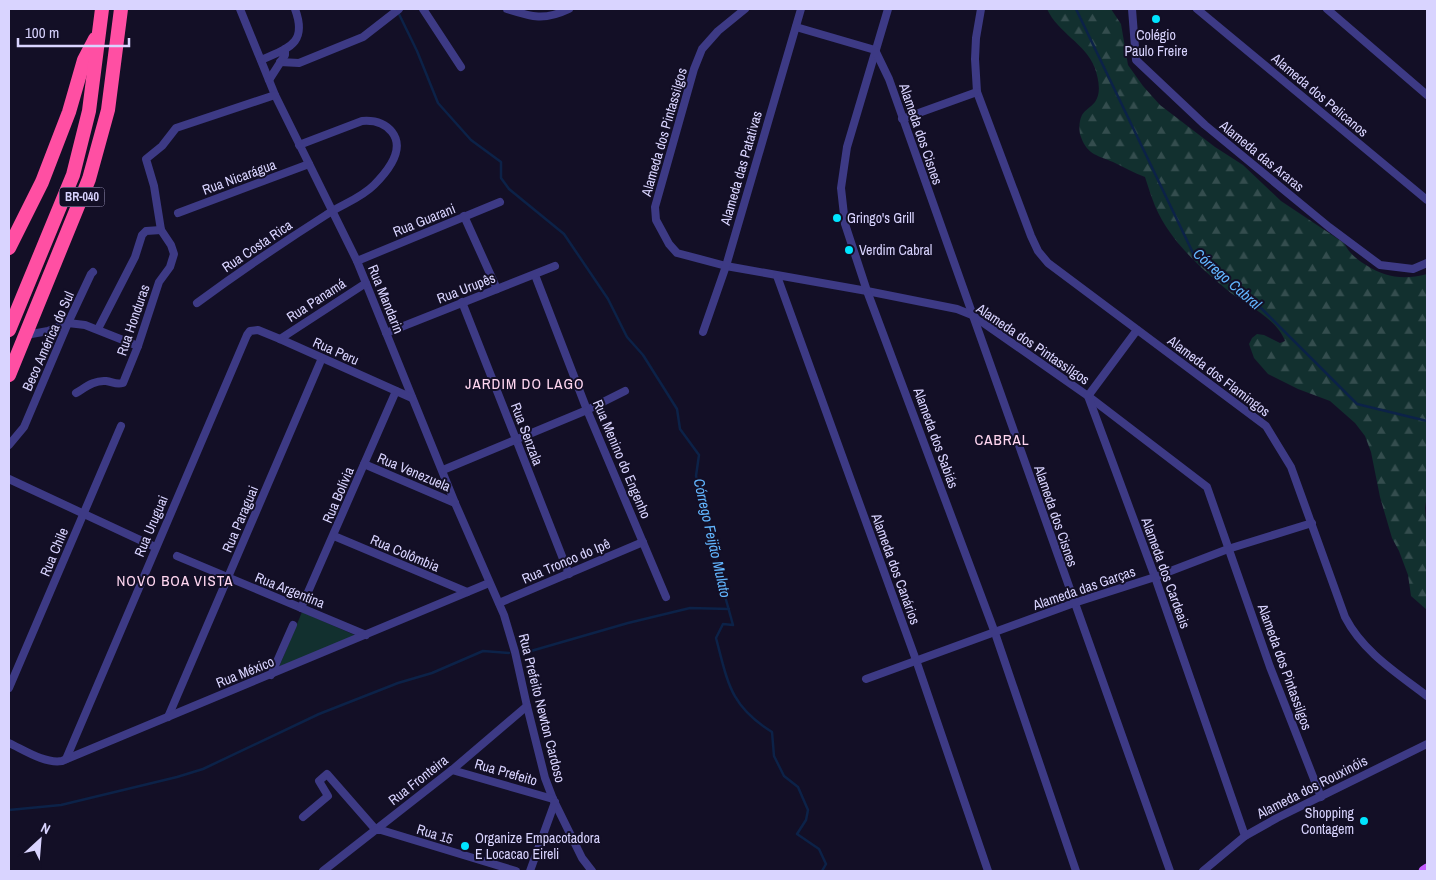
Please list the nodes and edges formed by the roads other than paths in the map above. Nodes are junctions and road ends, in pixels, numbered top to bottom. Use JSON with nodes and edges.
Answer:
{"nodes":[{"id":1,"x":102,"y":9,"type":"edge"},
{"id":2,"x":121,"y":9,"type":"edge"},
{"id":3,"x":240,"y":9,"type":"edge"},
{"id":4,"x":295,"y":9,"type":"edge"},
{"id":5,"x":399,"y":9,"type":"edge"},
{"id":6,"x":423,"y":9,"type":"edge"},
{"id":7,"x":507,"y":9,"type":"edge"},
{"id":8,"x":569,"y":9,"type":"edge"},
{"id":9,"x":746,"y":9,"type":"edge"},
{"id":10,"x":801,"y":9,"type":"edge"},
{"id":11,"x":888,"y":9,"type":"edge"},
{"id":12,"x":981,"y":9,"type":"edge"},
{"id":13,"x":1132,"y":9,"type":"edge"},
{"id":14,"x":1197,"y":9,"type":"edge"},
{"id":15,"x":1327,"y":9,"type":"edge"},
{"id":16,"x":796,"y":27,"type":"junction"},
{"id":17,"x":101,"y":29,"type":"junction"},
{"id":18,"x":284,"y":49,"type":"junction"},
{"id":19,"x":876,"y":50,"type":"junction"},
{"id":20,"x":261,"y":60,"type":"junction"},
{"id":21,"x":280,"y":62,"type":"junction"},
{"id":22,"x":462,"y":67,"type":"dead end"},
{"id":23,"x":269,"y":80,"type":"junction"},
{"id":24,"x":977,"y":92,"type":"junction"},
{"id":25,"x":275,"y":95,"type":"junction"},
{"id":26,"x":1427,"y":95,"type":"edge"},
{"id":27,"x":902,"y":119,"type":"junction"},
{"id":28,"x":299,"y":145,"type":"junction"},
{"id":29,"x":309,"y":164,"type":"junction"},
{"id":30,"x":1427,"y":200,"type":"edge"},
{"id":31,"x":500,"y":202,"type":"dead end"},
{"id":32,"x":332,"y":210,"type":"junction"},
{"id":33,"x":178,"y":213,"type":"dead end"},
{"id":34,"x":464,"y":216,"type":"junction"},
{"id":35,"x":161,"y":230,"type":"junction"},
{"id":36,"x":9,"y":248,"type":"edge"},
{"id":37,"x":357,"y":261,"type":"junction"},
{"id":38,"x":1427,"y":263,"type":"edge"},
{"id":39,"x":554,"y":266,"type":"dead end"},
{"id":40,"x":726,"y":266,"type":"junction"},
{"id":41,"x":93,"y":272,"type":"dead end"},
{"id":42,"x":534,"y":275,"type":"junction"},
{"id":43,"x":777,"y":276,"type":"junction"},
{"id":44,"x":366,"y":283,"type":"junction"},
{"id":45,"x":497,"y":289,"type":"junction"},
{"id":46,"x":868,"y":291,"type":"junction"},
{"id":47,"x":462,"y":302,"type":"junction"},
{"id":48,"x":197,"y":303,"type":"dead end"},
{"id":49,"x":972,"y":315,"type":"junction"},
{"id":50,"x":68,"y":323,"type":"junction"},
{"id":51,"x":98,"y":329,"type":"junction"},
{"id":52,"x":9,"y":330,"type":"edge"},
{"id":53,"x":1137,"y":330,"type":"junction"},
{"id":54,"x":250,"y":331,"type":"joint"},
{"id":55,"x":703,"y":332,"type":"dead end"},
{"id":56,"x":386,"y":333,"type":"junction"},
{"id":57,"x":26,"y":335,"type":"junction"},
{"id":58,"x":280,"y":339,"type":"junction"},
{"id":59,"x":138,"y":346,"type":"junction"},
{"id":60,"x":322,"y":358,"type":"junction"},
{"id":61,"x":9,"y":375,"type":"edge"},
{"id":62,"x":396,"y":391,"type":"junction"},
{"id":63,"x":625,"y":391,"type":"dead end"},
{"id":64,"x":76,"y":393,"type":"dead end"},
{"id":65,"x":1088,"y":396,"type":"junction"},
{"id":66,"x":412,"y":398,"type":"junction"},
{"id":67,"x":587,"y":410,"type":"junction"},
{"id":68,"x":121,"y":426,"type":"dead end"},
{"id":69,"x":515,"y":439,"type":"junction"},
{"id":70,"x":9,"y":445,"type":"edge"},
{"id":71,"x":364,"y":464,"type":"junction"},
{"id":72,"x":443,"y":470,"type":"junction"},
{"id":73,"x":9,"y":479,"type":"edge"},
{"id":74,"x":455,"y":503,"type":"junction"},
{"id":75,"x":84,"y":515,"type":"junction"},
{"id":76,"x":1312,"y":523,"type":"junction"},
{"id":77,"x":334,"y":536,"type":"junction"},
{"id":78,"x":643,"y":542,"type":"junction"},
{"id":79,"x":155,"y":547,"type":"junction"},
{"id":80,"x":1228,"y":549,"type":"junction"},
{"id":81,"x":177,"y":556,"type":"dead end"},
{"id":82,"x":569,"y":574,"type":"junction"},
{"id":83,"x":1155,"y":577,"type":"junction"},
{"id":84,"x":228,"y":578,"type":"junction"},
{"id":85,"x":489,"y":583,"type":"junction"},
{"id":86,"x":466,"y":592,"type":"junction"},
{"id":87,"x":666,"y":597,"type":"dead end"},
{"id":88,"x":499,"y":603,"type":"junction"},
{"id":89,"x":1074,"y":603,"type":"junction"},
{"id":90,"x":302,"y":608,"type":"junction"},
{"id":91,"x":293,"y":625,"type":"dead end"},
{"id":92,"x":995,"y":634,"type":"junction"},
{"id":93,"x":366,"y":635,"type":"junction"},
{"id":94,"x":916,"y":660,"type":"junction"},
{"id":95,"x":271,"y":674,"type":"junction"},
{"id":96,"x":866,"y":679,"type":"dead end"},
{"id":97,"x":9,"y":688,"type":"edge"},
{"id":98,"x":1427,"y":696,"type":"edge"},
{"id":99,"x":526,"y":706,"type":"junction"},
{"id":100,"x":168,"y":717,"type":"junction"},
{"id":101,"x":9,"y":743,"type":"edge"},
{"id":102,"x":1427,"y":743,"type":"edge"},
{"id":103,"x":66,"y":759,"type":"junction"},
{"id":104,"x":452,"y":770,"type":"junction"},
{"id":105,"x":1321,"y":797,"type":"junction"},
{"id":106,"x":554,"y":800,"type":"junction"},
{"id":107,"x":303,"y":817,"type":"dead end"},
{"id":108,"x":376,"y":830,"type":"junction"},
{"id":109,"x":1245,"y":836,"type":"junction"},
{"id":110,"x":1427,"y":869,"type":"edge"},
{"id":111,"x":323,"y":871,"type":"edge"},
{"id":112,"x":516,"y":871,"type":"edge"},
{"id":113,"x":530,"y":871,"type":"edge"},
{"id":114,"x":592,"y":871,"type":"edge"},
{"id":115,"x":988,"y":871,"type":"edge"},
{"id":116,"x":1076,"y":871,"type":"edge"},
{"id":117,"x":1170,"y":871,"type":"edge"},
{"id":118,"x":1203,"y":871,"type":"edge"},
{"id":119,"x":1424,"y":871,"type":"edge"}],
"edges":[{"from":1,"to":17,"type":"highway","number":"BR-040"},
{"from":2,"to":57,"type":"highway","number":"BR-040"},
{"from":3,"to":20,"type":"street","name":"Rua Mandarin"},
{"from":4,"to":18,"type":"street"},
{"from":5,"to":21,"type":"street"},
{"from":6,"to":22,"type":"street"},
{"from":7,"to":8,"type":"street"},
{"from":9,"to":40,"type":"street","name":"Alameda dos Pintassilgos"},
{"from":10,"to":16,"type":"street","name":"Alameda das Patativas"},
{"from":11,"to":19,"type":"street","name":"Alameda dos Sabiás"},
{"from":12,"to":24,"type":"street","name":"Alameda dos Flamingos"},
{"from":13,"to":38,"type":"street","name":"Alameda das Araras"},
{"from":14,"to":30,"type":"street","name":"Alameda dos Pelicanos"},
{"from":15,"to":26,"type":"street"},
{"from":16,"to":19,"type":"street"},
{"from":16,"to":40,"type":"street","name":"Alameda das Patativas"},
{"from":17,"to":36,"type":"highway"},
{"from":17,"to":52,"type":"highway","number":"BR-040"},
{"from":18,"to":20,"type":"street"},
{"from":18,"to":21,"type":"street"},
{"from":19,"to":27,"type":"street","name":"Alameda dos Cisnes"},
{"from":19,"to":46,"type":"street","name":"Alameda dos Sabiás"},
{"from":20,"to":23,"type":"street","name":"Rua Mandarin"},
{"from":21,"to":23,"type":"street"},
{"from":23,"to":25,"type":"street","name":"Rua Mandarin"},
{"from":24,"to":27,"type":"street"},
{"from":24,"to":53,"type":"street","name":"Alameda dos Flamingos"},
{"from":25,"to":28,"type":"street","name":"Rua Mandarin"},
{"from":25,"to":35,"type":"street","name":"Rua Honduras"},
{"from":27,"to":49,"type":"street","name":"Alameda dos Cisnes"},
{"from":28,"to":29,"type":"street","name":"Rua Mandarin"},
{"from":28,"to":32,"type":"street","name":"Rua Costa Rica"},
{"from":29,"to":32,"type":"street","name":"Rua Mandarin"},
{"from":29,"to":33,"type":"street","name":"Rua Nicarágua"},
{"from":31,"to":34,"type":"street","name":"Rua Guarani"},
{"from":32,"to":37,"type":"street","name":"Rua Mandarin"},
{"from":32,"to":48,"type":"street","name":"Rua Costa Rica"},
{"from":34,"to":37,"type":"street","name":"Rua Guarani"},
{"from":34,"to":45,"type":"street"},
{"from":35,"to":51,"type":"street"},
{"from":35,"to":59,"type":"street","name":"Rua Honduras"},
{"from":37,"to":44,"type":"street","name":"Rua Mandarin"},
{"from":39,"to":42,"type":"street","name":"Rua Urupês"},
{"from":40,"to":43,"type":"street","name":"Alameda dos Pintassilgos"},
{"from":40,"to":55,"type":"street","name":"Alameda das Patativas"},
{"from":41,"to":50,"type":"street","name":"Beco América do Sul"},
{"from":42,"to":45,"type":"street","name":"Rua Urupês"},
{"from":42,"to":67,"type":"street","name":"Rua Menino do Engenho"},
{"from":43,"to":46,"type":"street","name":"Alameda dos Pintassilgos"},
{"from":43,"to":94,"type":"street","name":"Alameda dos Canários"},
{"from":44,"to":56,"type":"street","name":"Rua Mandarin"},
{"from":44,"to":58,"type":"street","name":"Rua Panamá"},
{"from":45,"to":47,"type":"street","name":"Rua Urupês"},
{"from":46,"to":49,"type":"street","name":"Alameda dos Pintassilgos"},
{"from":46,"to":92,"type":"street","name":"Alameda dos Sabiás"},
{"from":47,"to":56,"type":"street","name":"Rua Urupês"},
{"from":47,"to":69,"type":"street","name":"Rua Senzala"},
{"from":49,"to":65,"type":"street","name":"Alameda dos Pintassilgos"},
{"from":49,"to":89,"type":"street","name":"Alameda dos Cisnes"},
{"from":50,"to":51,"type":"street"},
{"from":50,"to":57,"type":"street"},
{"from":50,"to":70,"type":"street","name":"Beco América do Sul"},
{"from":51,"to":59,"type":"street"},
{"from":53,"to":65,"type":"street"},
{"from":53,"to":76,"type":"street","name":"Alameda dos Flamingos"},
{"from":54,"to":58,"type":"street","name":"Rua Peru"},
{"from":54,"to":79,"type":"street","name":"Rua Uruguai"},
{"from":56,"to":66,"type":"street","name":"Rua Mandarin"},
{"from":57,"to":61,"type":"highway","number":"BR-040"},
{"from":58,"to":60,"type":"street","name":"Rua Peru"},
{"from":59,"to":64,"type":"street","name":"Rua Honduras"},
{"from":60,"to":62,"type":"street","name":"Rua Peru"},
{"from":60,"to":84,"type":"street","name":"Rua Paraguai"},
{"from":62,"to":66,"type":"street","name":"Rua Peru"},
{"from":62,"to":71,"type":"street","name":"Rua Bolívia"},
{"from":63,"to":67,"type":"street"},
{"from":65,"to":80,"type":"street","name":"Alameda dos Pintassilgos"},
{"from":65,"to":83,"type":"street","name":"Alameda dos Cardeais"},
{"from":66,"to":72,"type":"street","name":"Rua Mandarin"},
{"from":67,"to":69,"type":"street"},
{"from":67,"to":78,"type":"street","name":"Rua Menino do Engenho"},
{"from":68,"to":75,"type":"street","name":"Rua Chile"},
{"from":69,"to":72,"type":"street"},
{"from":69,"to":82,"type":"street","name":"Rua Senzala"},
{"from":71,"to":74,"type":"street","name":"Rua Venezuela"},
{"from":71,"to":77,"type":"street","name":"Rua Bolívia"},
{"from":72,"to":74,"type":"street","name":"Rua Mandarin"},
{"from":73,"to":75,"type":"street"},
{"from":74,"to":85,"type":"street","name":"Rua Mandarin"},
{"from":75,"to":79,"type":"street"},
{"from":75,"to":97,"type":"street","name":"Rua Chile"},
{"from":76,"to":80,"type":"street","name":"Alameda das Garças"},
{"from":76,"to":98,"type":"street","name":"Alameda dos Flamingos"},
{"from":77,"to":86,"type":"street","name":"Rua Colômbia"},
{"from":77,"to":90,"type":"street","name":"Rua Bolívia"},
{"from":78,"to":82,"type":"street","name":"Rua Tronco do Ipê"},
{"from":78,"to":87,"type":"street","name":"Rua Menino do Engenho"},
{"from":79,"to":103,"type":"street","name":"Rua Uruguai"},
{"from":80,"to":83,"type":"street","name":"Alameda das Garças"},
{"from":80,"to":105,"type":"street","name":"Alameda dos Pintassilgos"},
{"from":81,"to":84,"type":"street","name":"Rua Argentina"},
{"from":82,"to":88,"type":"street","name":"Rua Tronco do Ipê"},
{"from":83,"to":89,"type":"street","name":"Alameda das Garças"},
{"from":83,"to":109,"type":"street","name":"Alameda dos Cardeais"},
{"from":84,"to":90,"type":"street","name":"Rua Argentina"},
{"from":84,"to":100,"type":"street","name":"Rua Paraguai"},
{"from":85,"to":86,"type":"street","name":"Rua México"},
{"from":85,"to":88,"type":"street","name":"Rua Mandarin"},
{"from":86,"to":93,"type":"street","name":"Rua México"},
{"from":88,"to":99,"type":"street","name":"Rua Prefeito Newton Cardoso"},
{"from":89,"to":92,"type":"street","name":"Alameda das Garças"},
{"from":89,"to":117,"type":"street","name":"Alameda dos Cisnes"},
{"from":90,"to":93,"type":"street","name":"Rua Argentina"},
{"from":91,"to":95,"type":"street"},
{"from":92,"to":94,"type":"street","name":"Alameda das Garças"},
{"from":92,"to":116,"type":"street","name":"Alameda dos Sabiás"},
{"from":93,"to":95,"type":"street","name":"Rua México"},
{"from":94,"to":96,"type":"street","name":"Alameda das Garças"},
{"from":94,"to":115,"type":"street","name":"Alameda dos Canários"},
{"from":95,"to":100,"type":"street","name":"Rua México"},
{"from":99,"to":104,"type":"street","name":"Rua Fronteira"},
{"from":99,"to":106,"type":"street","name":"Rua Prefeito Newton Cardoso"},
{"from":100,"to":103,"type":"street","name":"Rua México"},
{"from":101,"to":103,"type":"street","name":"Rua México"},
{"from":102,"to":105,"type":"street","name":"Alameda dos Rouxinóis"},
{"from":104,"to":106,"type":"street","name":"Rua Prefeito"},
{"from":104,"to":108,"type":"street","name":"Rua Fronteira"},
{"from":105,"to":109,"type":"street","name":"Alameda dos Rouxinóis"},
{"from":106,"to":113,"type":"street"},
{"from":106,"to":114,"type":"street","name":"Rua Prefeito Newton Cardoso"},
{"from":107,"to":108,"type":"street"},
{"from":108,"to":111,"type":"street","name":"Rua Fronteira"},
{"from":108,"to":112,"type":"street","name":"Rua 15"},
{"from":109,"to":118,"type":"street","name":"Alameda dos Rouxinóis"},
{"from":110,"to":119,"type":"main road"}]}
